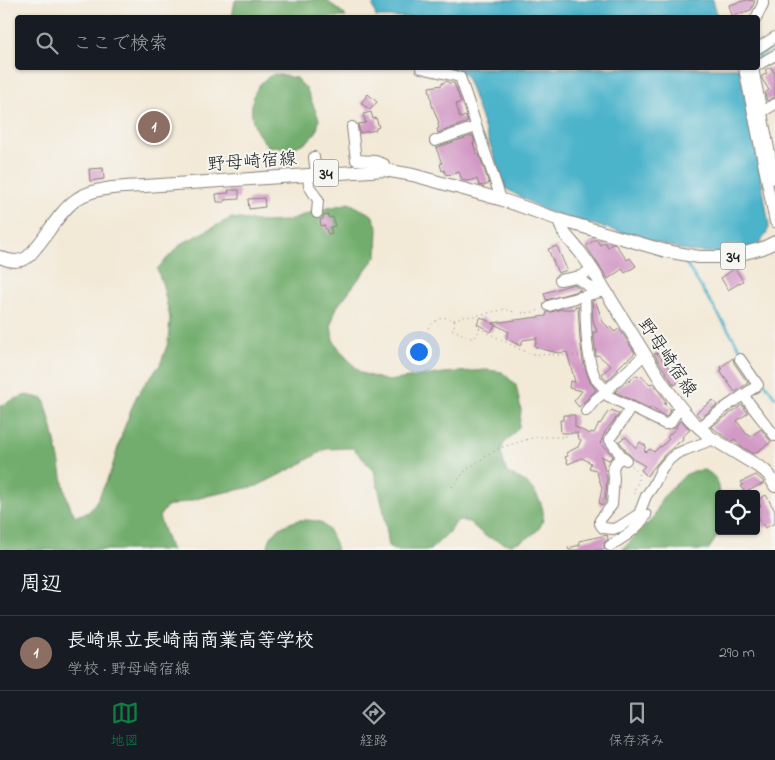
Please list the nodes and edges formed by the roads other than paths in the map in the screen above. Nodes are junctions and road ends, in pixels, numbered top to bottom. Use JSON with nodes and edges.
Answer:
{"nodes":[{"id":1,"x":763,"y":0,"type":"edge"},
{"id":2,"x":757,"y":15,"type":"edge"},
{"id":3,"x":775,"y":37,"type":"edge"},
{"id":4,"x":760,"y":47,"type":"edge"},
{"id":5,"x":774,"y":58,"type":"edge"},
{"id":6,"x":760,"y":64,"type":"edge"},
{"id":7,"x":430,"y":70,"type":"edge"},
{"id":8,"x":744,"y":70,"type":"edge"},
{"id":9,"x":753,"y":70,"type":"edge"},
{"id":10,"x":775,"y":104,"type":"edge"},
{"id":11,"x":762,"y":112,"type":"junction"},
{"id":12,"x":352,"y":127,"type":"dead end"},
{"id":13,"x":476,"y":127,"type":"junction"},
{"id":14,"x":435,"y":141,"type":"dead end"},
{"id":15,"x":773,"y":154,"type":"edge"},
{"id":16,"x":314,"y":157,"type":"dead end"},
{"id":17,"x":385,"y":170,"type":"junction"},
{"id":18,"x":312,"y":174,"type":"junction"},
{"id":19,"x":775,"y":179,"type":"edge"},
{"id":20,"x":501,"y":199,"type":"junction"},
{"id":21,"x":317,"y":213,"type":"dead end"},
{"id":22,"x":560,"y":220,"type":"junction"},
{"id":23,"x":775,"y":222,"type":"edge"},
{"id":24,"x":775,"y":242,"type":"edge"},
{"id":25,"x":0,"y":256,"type":"edge"},
{"id":26,"x":592,"y":269,"type":"junction"},
{"id":27,"x":575,"y":277,"type":"junction"},
{"id":28,"x":560,"y":280,"type":"dead end"},
{"id":29,"x":603,"y":288,"type":"junction"},
{"id":30,"x":585,"y":296,"type":"junction"},
{"id":31,"x":549,"y":306,"type":"road end"},
{"id":32,"x":644,"y":355,"type":"junction"},
{"id":33,"x":740,"y":358,"type":"dead end"},
{"id":34,"x":606,"y":392,"type":"junction"},
{"id":35,"x":743,"y":395,"type":"junction"},
{"id":36,"x":631,"y":407,"type":"junction"},
{"id":37,"x":680,"y":407,"type":"junction"},
{"id":38,"x":586,"y":411,"type":"road end"},
{"id":39,"x":699,"y":428,"type":"junction"},
{"id":40,"x":775,"y":436,"type":"edge"},
{"id":41,"x":714,"y":439,"type":"junction"},
{"id":42,"x":770,"y":470,"type":"edge"},
{"id":43,"x":775,"y":486,"type":"edge"},
{"id":44,"x":646,"y":515,"type":"dead end"},
{"id":45,"x":619,"y":527,"type":"junction"},
{"id":46,"x":608,"y":548,"type":"edge"}],
"edges":[{"from":1,"to":2,"type":"street"},
{"from":3,"to":4,"type":"street"},
{"from":5,"to":6,"type":"street"},
{"from":7,"to":13,"type":"street"},
{"from":8,"to":23,"type":"street"},
{"from":9,"to":11,"type":"street"},
{"from":10,"to":11,"type":"street"},
{"from":11,"to":15,"type":"street"},
{"from":12,"to":17,"type":"street"},
{"from":13,"to":14,"type":"street"},
{"from":13,"to":20,"type":"street"},
{"from":15,"to":19,"type":"street"},
{"from":16,"to":18,"type":"street"},
{"from":17,"to":18,"type":"main road","name":"野母崎宿線","number":"34"},
{"from":17,"to":20,"type":"main road","name":"野母崎宿線","number":"34"},
{"from":18,"to":21,"type":"street"},
{"from":18,"to":25,"type":"main road","name":"野母崎宿線","number":"34"},
{"from":20,"to":22,"type":"main road","name":"野母崎宿線","number":"34"},
{"from":22,"to":24,"type":"main road","name":"野母崎宿線","number":"34"},
{"from":22,"to":26,"type":"main road","name":"野母崎宿線"},
{"from":26,"to":27,"type":"street"},
{"from":26,"to":29,"type":"main road","name":"野母崎宿線"},
{"from":27,"to":28,"type":"street"},
{"from":27,"to":29,"type":"street"},
{"from":29,"to":30,"type":"street"},
{"from":29,"to":32,"type":"main road","name":"野母崎宿線"},
{"from":30,"to":31,"type":"street"},
{"from":30,"to":34,"type":"street"},
{"from":32,"to":34,"type":"street"},
{"from":32,"to":37,"type":"main road","name":"野母崎宿線"},
{"from":33,"to":35,"type":"street"},
{"from":34,"to":36,"type":"street"},
{"from":34,"to":38,"type":"street"},
{"from":35,"to":39,"type":"street"},
{"from":35,"to":40,"type":"street"},
{"from":36,"to":37,"type":"street"},
{"from":36,"to":45,"type":"street"},
{"from":37,"to":39,"type":"main road","name":"野母崎宿線"},
{"from":39,"to":41,"type":"main road","name":"野母崎宿線"},
{"from":41,"to":42,"type":"main road","name":"野母崎宿線"},
{"from":41,"to":45,"type":"street"},
{"from":42,"to":43,"type":"main road","name":"野母崎宿線"},
{"from":44,"to":46,"type":"street"},
{"from":45,"to":46,"type":"street"}]}
